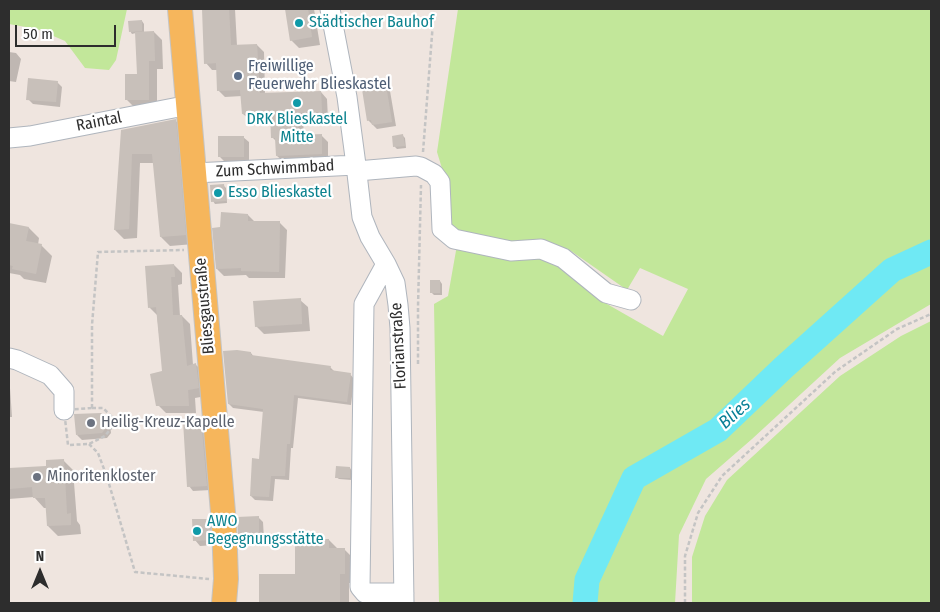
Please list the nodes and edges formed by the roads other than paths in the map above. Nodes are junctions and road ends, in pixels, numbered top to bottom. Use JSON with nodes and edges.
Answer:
{"nodes":[{"id":1,"x":180,"y":9,"type":"edge"},
{"id":2,"x":330,"y":9,"type":"edge"},
{"id":3,"x":189,"y":105,"type":"junction"},
{"id":4,"x":9,"y":138,"type":"edge"},
{"id":5,"x":357,"y":168,"type":"junction"},
{"id":6,"x":194,"y":173,"type":"junction"},
{"id":7,"x":386,"y":264,"type":"junction"},
{"id":8,"x":631,"y":300,"type":"dead end"},
{"id":9,"x":9,"y":358,"type":"edge"},
{"id":10,"x":64,"y":410,"type":"road end"},
{"id":11,"x":404,"y":598,"type":"edge"},
{"id":12,"x":224,"y":603,"type":"edge"}],
"edges":[{"from":1,"to":3,"type":"main road","name":"Bliesgaustraße"},
{"from":2,"to":5,"type":"street","name":"Florianstraße"},
{"from":3,"to":4,"type":"street","name":"Raintal"},
{"from":3,"to":6,"type":"main road","name":"Bliesgaustraße"},
{"from":5,"to":6,"type":"street","name":"Zum Schwimmbad"},
{"from":5,"to":7,"type":"street","name":"Florianstraße"},
{"from":5,"to":8,"type":"street","name":"Zum Schwimmbad"},
{"from":6,"to":12,"type":"main road","name":"Bliesgaustraße"},
{"from":7,"to":11,"type":"street","name":"Florianstraße"},
{"from":7,"to":11,"type":"street"},
{"from":9,"to":10,"type":"street"}]}
